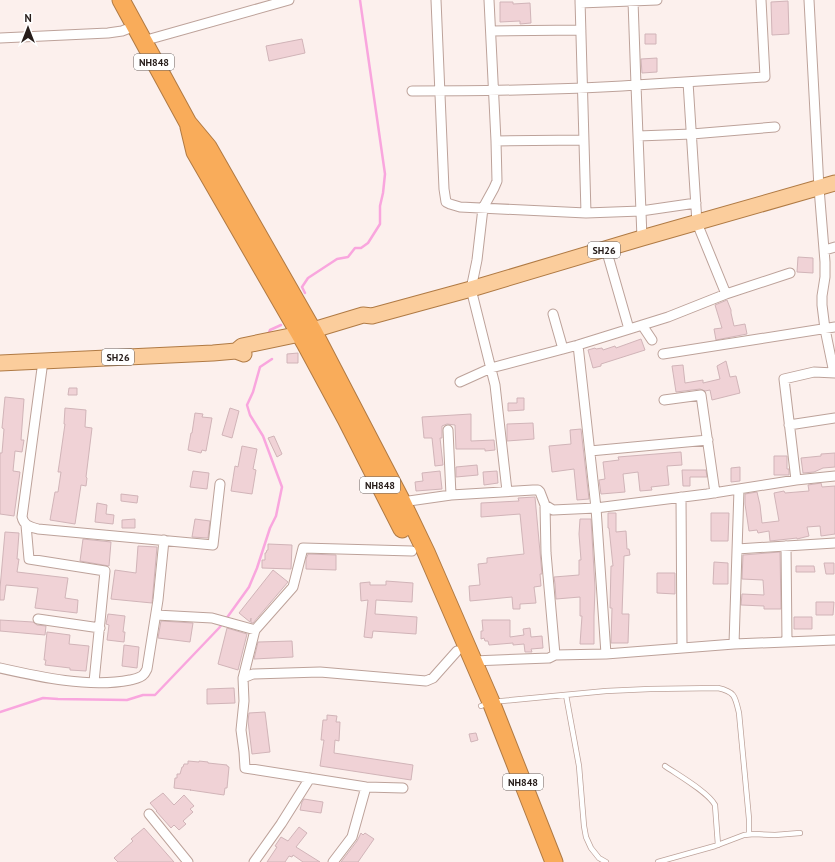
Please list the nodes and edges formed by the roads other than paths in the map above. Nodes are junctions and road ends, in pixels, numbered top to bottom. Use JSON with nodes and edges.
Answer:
{"nodes":[{"id":1,"x":121,"y":0,"type":"edge"},
{"id":2,"x":288,"y":0,"type":"edge"},
{"id":3,"x":436,"y":0,"type":"edge"},
{"id":4,"x":489,"y":0,"type":"edge"},
{"id":5,"x":657,"y":0,"type":"edge"},
{"id":6,"x":760,"y":0,"type":"edge"},
{"id":7,"x":809,"y":0,"type":"edge"},
{"id":8,"x":633,"y":1,"type":"edge"},
{"id":9,"x":580,"y":2,"type":"edge"},
{"id":10,"x":135,"y":26,"type":"junction"},
{"id":11,"x":581,"y":30,"type":"junction"},
{"id":12,"x":491,"y":31,"type":"junction"},
{"id":13,"x":0,"y":38,"type":"edge"},
{"id":14,"x":143,"y":41,"type":"junction"},
{"id":15,"x":688,"y":82,"type":"junction"},
{"id":16,"x":636,"y":85,"type":"junction"},
{"id":17,"x":583,"y":88,"type":"junction"},
{"id":18,"x":412,"y":91,"type":"dead end"},
{"id":19,"x":440,"y":91,"type":"junction"},
{"id":20,"x":494,"y":91,"type":"junction"},
{"id":21,"x":775,"y":127,"type":"dead end"},
{"id":22,"x":692,"y":134,"type":"junction"},
{"id":23,"x":638,"y":136,"type":"junction"},
{"id":24,"x":584,"y":140,"type":"junction"},
{"id":25,"x":496,"y":141,"type":"junction"},
{"id":26,"x":835,"y":183,"type":"edge"},
{"id":27,"x":818,"y":188,"type":"junction"},
{"id":28,"x":696,"y":203,"type":"junction"},
{"id":29,"x":484,"y":208,"type":"junction"},
{"id":30,"x":641,"y":211,"type":"junction"},
{"id":31,"x":586,"y":213,"type":"junction"},
{"id":32,"x":697,"y":223,"type":"junction"},
{"id":33,"x":642,"y":238,"type":"junction"},
{"id":34,"x":835,"y":247,"type":"edge"},
{"id":35,"x":606,"y":249,"type":"junction"},
{"id":36,"x":825,"y":250,"type":"junction"},
{"id":37,"x":790,"y":273,"type":"dead end"},
{"id":38,"x":471,"y":289,"type":"junction"},
{"id":39,"x":726,"y":294,"type":"junction"},
{"id":40,"x":553,"y":314,"type":"dead end"},
{"id":41,"x":642,"y":325,"type":"junction"},
{"id":42,"x":835,"y":327,"type":"edge"},
{"id":43,"x":629,"y":328,"type":"junction"},
{"id":44,"x":825,"y":329,"type":"junction"},
{"id":45,"x":309,"y":337,"type":"junction"},
{"id":46,"x":652,"y":340,"type":"dead end"},
{"id":47,"x":578,"y":344,"type":"junction"},
{"id":48,"x":562,"y":349,"type":"junction"},
{"id":49,"x":663,"y":354,"type":"dead end"},
{"id":50,"x":43,"y":361,"type":"junction"},
{"id":51,"x":0,"y":363,"type":"edge"},
{"id":52,"x":491,"y":368,"type":"junction"},
{"id":53,"x":835,"y":373,"type":"edge"},
{"id":54,"x":460,"y":382,"type":"dead end"},
{"id":55,"x":664,"y":400,"type":"dead end"},
{"id":56,"x":835,"y":418,"type":"edge"},
{"id":57,"x":789,"y":425,"type":"junction"},
{"id":58,"x":448,"y":430,"type":"dead end"},
{"id":59,"x":708,"y":440,"type":"junction"},
{"id":60,"x":590,"y":451,"type":"junction"},
{"id":61,"x":835,"y":476,"type":"edge"},
{"id":62,"x":796,"y":480,"type":"junction"},
{"id":63,"x":220,"y":484,"type":"dead end"},
{"id":64,"x":739,"y":489,"type":"junction"},
{"id":65,"x":507,"y":491,"type":"junction"},
{"id":66,"x":715,"y":493,"type":"junction"},
{"id":67,"x":451,"y":495,"type":"junction"},
{"id":68,"x":681,"y":497,"type":"junction"},
{"id":69,"x":397,"y":505,"type":"junction"},
{"id":70,"x":545,"y":505,"type":"junction"},
{"id":71,"x":596,"y":508,"type":"junction"},
{"id":72,"x":26,"y":525,"type":"junction"},
{"id":73,"x":164,"y":540,"type":"junction"},
{"id":74,"x":835,"y":543,"type":"edge"},
{"id":75,"x":786,"y":546,"type":"junction"},
{"id":76,"x":737,"y":549,"type":"junction"},
{"id":77,"x":412,"y":551,"type":"junction"},
{"id":78,"x":156,"y":615,"type":"junction"},
{"id":79,"x":38,"y":619,"type":"dead end"},
{"id":80,"x":100,"y":628,"type":"junction"},
{"id":81,"x":255,"y":630,"type":"junction"},
{"id":82,"x":835,"y":640,"type":"edge"},
{"id":83,"x":787,"y":642,"type":"junction"},
{"id":84,"x":734,"y":644,"type":"junction"},
{"id":85,"x":682,"y":647,"type":"junction"},
{"id":86,"x":457,"y":651,"type":"junction"},
{"id":87,"x":606,"y":654,"type":"junction"},
{"id":88,"x":556,"y":655,"type":"junction"},
{"id":89,"x":473,"y":661,"type":"junction"},
{"id":90,"x":0,"y":668,"type":"edge"},
{"id":91,"x":243,"y":678,"type":"junction"},
{"id":92,"x":94,"y":682,"type":"junction"},
{"id":93,"x":566,"y":695,"type":"junction"},
{"id":94,"x":486,"y":704,"type":"junction"},
{"id":95,"x":665,"y":766,"type":"dead end"},
{"id":96,"x":310,"y":778,"type":"junction"},
{"id":97,"x":366,"y":787,"type":"junction"},
{"id":98,"x":403,"y":788,"type":"dead end"},
{"id":99,"x":148,"y":814,"type":"dead end"},
{"id":100,"x":800,"y":833,"type":"dead end"},
{"id":101,"x":749,"y":834,"type":"junction"},
{"id":102,"x":718,"y":845,"type":"junction"},
{"id":103,"x":188,"y":862,"type":"edge"},
{"id":104,"x":254,"y":862,"type":"edge"},
{"id":105,"x":333,"y":862,"type":"edge"},
{"id":106,"x":541,"y":862,"type":"edge"},
{"id":107,"x":554,"y":862,"type":"edge"},
{"id":108,"x":606,"y":862,"type":"edge"},
{"id":109,"x":658,"y":862,"type":"edge"}],
"edges":[{"from":1,"to":10,"type":"highway","number":"NH848"},
{"from":2,"to":14,"type":"street"},
{"from":3,"to":19,"type":"street"},
{"from":4,"to":12,"type":"street"},
{"from":5,"to":8,"type":"street"},
{"from":6,"to":15,"type":"street"},
{"from":7,"to":27,"type":"street"},
{"from":8,"to":9,"type":"street"},
{"from":8,"to":16,"type":"street"},
{"from":9,"to":11,"type":"street"},
{"from":10,"to":13,"type":"street"},
{"from":10,"to":14,"type":"highway","number":"NH848"},
{"from":11,"to":12,"type":"street"},
{"from":11,"to":17,"type":"street"},
{"from":12,"to":20,"type":"street"},
{"from":14,"to":45,"type":"highway","number":"NH848"},
{"from":15,"to":16,"type":"street"},
{"from":15,"to":22,"type":"street"},
{"from":16,"to":17,"type":"street"},
{"from":16,"to":23,"type":"street"},
{"from":17,"to":20,"type":"street"},
{"from":17,"to":24,"type":"street"},
{"from":18,"to":19,"type":"street"},
{"from":19,"to":20,"type":"street"},
{"from":19,"to":29,"type":"street"},
{"from":20,"to":25,"type":"street"},
{"from":21,"to":22,"type":"street"},
{"from":22,"to":23,"type":"street"},
{"from":22,"to":28,"type":"street"},
{"from":23,"to":30,"type":"street"},
{"from":24,"to":25,"type":"street"},
{"from":24,"to":31,"type":"street"},
{"from":25,"to":29,"type":"street"},
{"from":26,"to":27,"type":"main road","number":"SH26"},
{"from":27,"to":32,"type":"main road","number":"SH26"},
{"from":27,"to":36,"type":"street"},
{"from":28,"to":30,"type":"street"},
{"from":28,"to":32,"type":"street"},
{"from":29,"to":31,"type":"street"},
{"from":29,"to":38,"type":"street"},
{"from":30,"to":31,"type":"street"},
{"from":30,"to":33,"type":"street"},
{"from":32,"to":33,"type":"main road","number":"SH26"},
{"from":32,"to":39,"type":"street"},
{"from":33,"to":35,"type":"main road","number":"SH26"},
{"from":34,"to":36,"type":"street"},
{"from":35,"to":38,"type":"main road","number":"SH26"},
{"from":35,"to":43,"type":"street"},
{"from":36,"to":44,"type":"street"},
{"from":37,"to":39,"type":"street"},
{"from":38,"to":45,"type":"main road","number":"SH26"},
{"from":38,"to":52,"type":"street"},
{"from":39,"to":41,"type":"street"},
{"from":40,"to":48,"type":"street"},
{"from":41,"to":43,"type":"street"},
{"from":41,"to":46,"type":"street"},
{"from":42,"to":44,"type":"street"},
{"from":43,"to":47,"type":"street"},
{"from":44,"to":49,"type":"street"},
{"from":44,"to":53,"type":"street"},
{"from":45,"to":50,"type":"main road","number":"SH26"},
{"from":45,"to":69,"type":"highway","number":"NH848"},
{"from":47,"to":48,"type":"street"},
{"from":47,"to":60,"type":"street"},
{"from":48,"to":52,"type":"street"},
{"from":50,"to":51,"type":"main road","number":"SH26"},
{"from":50,"to":72,"type":"street"},
{"from":52,"to":54,"type":"street"},
{"from":52,"to":65,"type":"street"},
{"from":53,"to":57,"type":"street"},
{"from":55,"to":59,"type":"street"},
{"from":56,"to":57,"type":"street"},
{"from":57,"to":62,"type":"street"},
{"from":58,"to":67,"type":"street"},
{"from":59,"to":60,"type":"street"},
{"from":59,"to":66,"type":"street"},
{"from":60,"to":71,"type":"street"},
{"from":61,"to":62,"type":"street"},
{"from":62,"to":64,"type":"street"},
{"from":63,"to":73,"type":"street"},
{"from":64,"to":66,"type":"street"},
{"from":64,"to":76,"type":"street"},
{"from":65,"to":67,"type":"street"},
{"from":65,"to":70,"type":"street"},
{"from":66,"to":68,"type":"street"},
{"from":67,"to":69,"type":"street"},
{"from":68,"to":71,"type":"street"},
{"from":68,"to":85,"type":"street"},
{"from":69,"to":77,"type":"highway","number":"NH848"},
{"from":69,"to":89,"type":"highway","number":"NH848"},
{"from":70,"to":71,"type":"street"},
{"from":70,"to":88,"type":"street"},
{"from":71,"to":87,"type":"street"},
{"from":72,"to":73,"type":"street"},
{"from":72,"to":80,"type":"street"},
{"from":73,"to":78,"type":"street"},
{"from":74,"to":75,"type":"street"},
{"from":75,"to":76,"type":"street"},
{"from":75,"to":83,"type":"street"},
{"from":76,"to":84,"type":"street"},
{"from":77,"to":81,"type":"street"},
{"from":77,"to":86,"type":"highway","number":"NH848"},
{"from":78,"to":81,"type":"street"},
{"from":78,"to":92,"type":"street"},
{"from":79,"to":80,"type":"street"},
{"from":80,"to":92,"type":"street"},
{"from":81,"to":91,"type":"street"},
{"from":82,"to":83,"type":"street"},
{"from":83,"to":84,"type":"street"},
{"from":84,"to":85,"type":"street"},
{"from":85,"to":87,"type":"street"},
{"from":86,"to":91,"type":"street"},
{"from":86,"to":94,"type":"highway","number":"NH848"},
{"from":87,"to":88,"type":"street"},
{"from":88,"to":89,"type":"street"},
{"from":89,"to":94,"type":"highway","number":"NH848"},
{"from":90,"to":92,"type":"street"},
{"from":91,"to":96,"type":"street"},
{"from":93,"to":94,"type":"lane"},
{"from":93,"to":101,"type":"lane"},
{"from":93,"to":108,"type":"lane"},
{"from":94,"to":106,"type":"highway","number":"NH848"},
{"from":94,"to":107,"type":"highway","number":"NH848"},
{"from":95,"to":102,"type":"lane"},
{"from":96,"to":97,"type":"street"},
{"from":96,"to":104,"type":"street"},
{"from":97,"to":98,"type":"street"},
{"from":97,"to":105,"type":"street"},
{"from":99,"to":103,"type":"street"},
{"from":100,"to":101,"type":"lane"},
{"from":101,"to":102,"type":"lane"},
{"from":102,"to":109,"type":"lane"}]}
